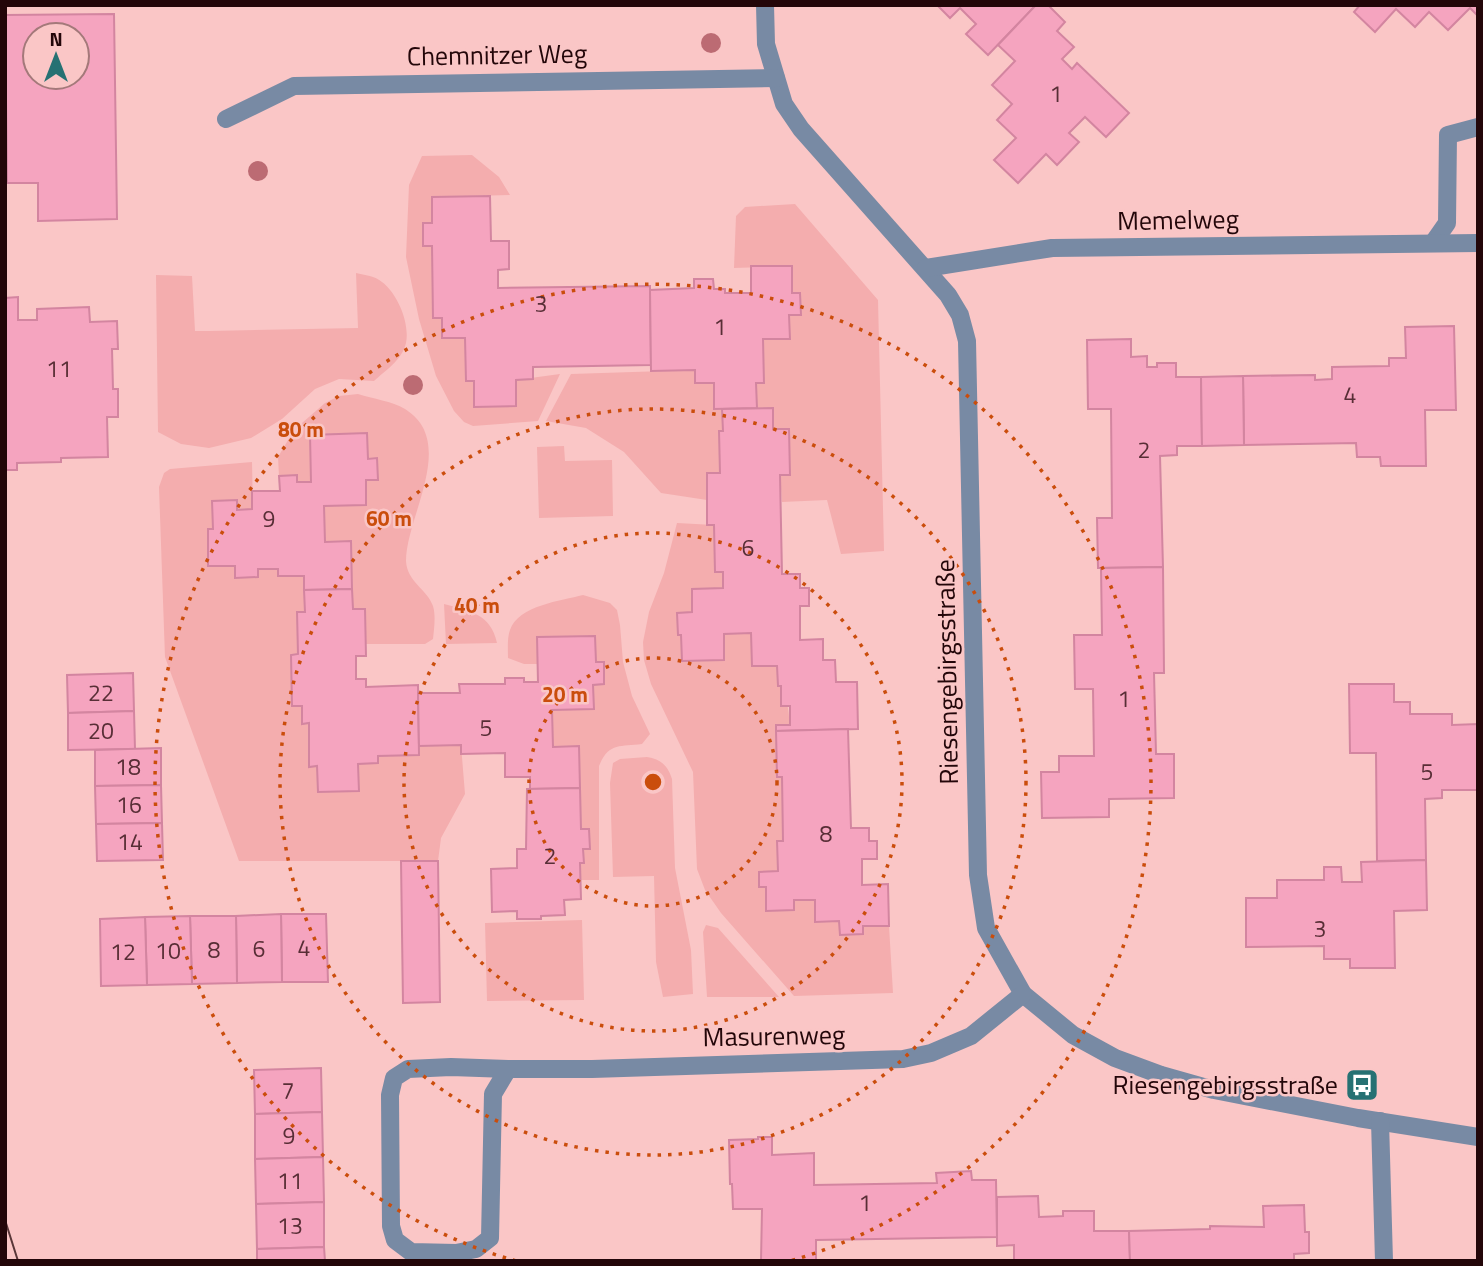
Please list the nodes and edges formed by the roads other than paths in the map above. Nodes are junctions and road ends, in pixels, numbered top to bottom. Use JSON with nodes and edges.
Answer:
{"nodes":[{"id":1,"x":765,"y":5,"type":"edge"},
{"id":2,"x":776,"y":78,"type":"junction"},
{"id":3,"x":226,"y":119,"type":"dead end"},
{"id":4,"x":1478,"y":127,"type":"edge"},
{"id":5,"x":1433,"y":243,"type":"junction"},
{"id":6,"x":1478,"y":243,"type":"edge"},
{"id":7,"x":926,"y":268,"type":"junction"},
{"id":8,"x":1023,"y":994,"type":"junction"},
{"id":9,"x":508,"y":1069,"type":"junction"},
{"id":10,"x":1380,"y":1121,"type":"junction"},
{"id":11,"x":1478,"y":1137,"type":"edge"},
{"id":12,"x":1384,"y":1261,"type":"edge"}],
"edges":[{"from":1,"to":2,"type":"street","name":"Riesengebirgsstraße"},
{"from":2,"to":3,"type":"street","name":"Chemnitzer Weg"},
{"from":2,"to":7,"type":"street","name":"Riesengebirgsstraße"},
{"from":4,"to":5,"type":"street"},
{"from":5,"to":6,"type":"street","name":"Memelweg"},
{"from":5,"to":7,"type":"street","name":"Memelweg"},
{"from":7,"to":8,"type":"street","name":"Riesengebirgsstraße"},
{"from":8,"to":9,"type":"street","name":"Masurenweg"},
{"from":8,"to":10,"type":"street","name":"Riesengebirgsstraße"},
{"from":9,"to":9,"type":"street","name":"Masurenweg"},
{"from":10,"to":11,"type":"street","name":"Riesengebirgsstraße"},
{"from":10,"to":12,"type":"street"}]}
